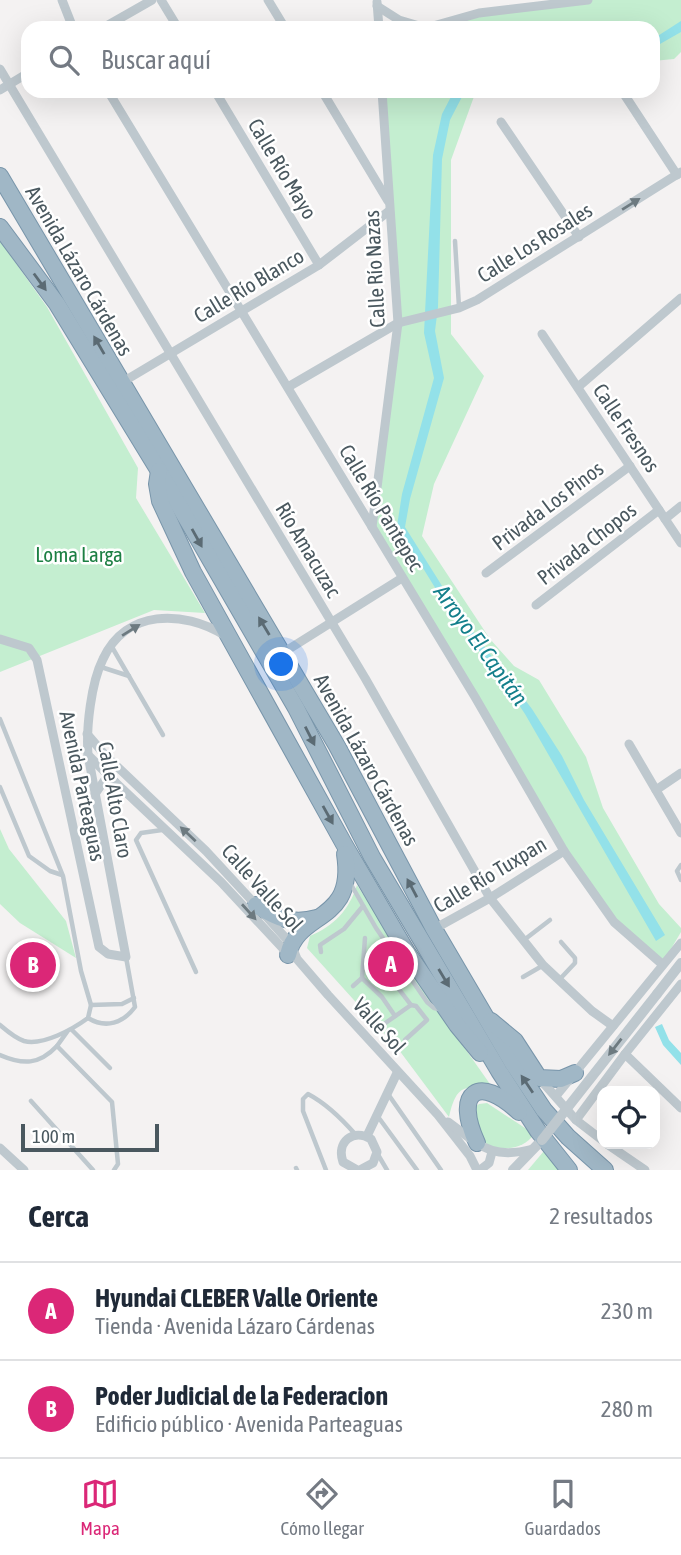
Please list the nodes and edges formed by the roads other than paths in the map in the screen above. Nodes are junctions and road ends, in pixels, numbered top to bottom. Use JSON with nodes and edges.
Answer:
{"nodes":[{"id":1,"x":62,"y":0,"type":"edge"},
{"id":2,"x":152,"y":0,"type":"edge"},
{"id":3,"x":161,"y":0,"type":"edge"},
{"id":4,"x":268,"y":0,"type":"edge"},
{"id":5,"x":588,"y":0,"type":"edge"},
{"id":6,"x":377,"y":3,"type":"edge"},
{"id":7,"x":530,"y":3,"type":"edge"},
{"id":8,"x":70,"y":21,"type":"edge"},
{"id":9,"x":115,"y":21,"type":"edge"},
{"id":10,"x":174,"y":21,"type":"edge"},
{"id":11,"x":281,"y":21,"type":"edge"},
{"id":12,"x":378,"y":21,"type":"edge"},
{"id":13,"x":402,"y":21,"type":"edge"},
{"id":14,"x":449,"y":21,"type":"edge"},
{"id":15,"x":0,"y":69,"type":"edge"},
{"id":16,"x":21,"y":77,"type":"edge"},
{"id":17,"x":10,"y":84,"type":"junction"},
{"id":18,"x":0,"y":90,"type":"edge"},
{"id":19,"x":112,"y":98,"type":"edge"},
{"id":20,"x":219,"y":98,"type":"edge"},
{"id":21,"x":326,"y":98,"type":"edge"},
{"id":22,"x":382,"y":98,"type":"edge"},
{"id":23,"x":627,"y":98,"type":"edge"},
{"id":24,"x":500,"y":122,"type":"dead end"},
{"id":25,"x":679,"y":174,"type":"edge"},
{"id":26,"x":0,"y":176,"type":"edge"},
{"id":27,"x":0,"y":192,"type":"edge"},
{"id":28,"x":389,"y":206,"type":"junction"},
{"id":29,"x":0,"y":227,"type":"edge"},
{"id":30,"x":579,"y":237,"type":"junction"},
{"id":31,"x":455,"y":241,"type":"dead end"},
{"id":32,"x":42,"y":248,"type":"junction"},
{"id":33,"x":319,"y":265,"type":"junction"},
{"id":34,"x":681,"y":298,"type":"edge"},
{"id":35,"x":459,"y":308,"type":"junction"},
{"id":36,"x":242,"y":312,"type":"junction"},
{"id":37,"x":398,"y":323,"type":"junction"},
{"id":38,"x":542,"y":334,"type":"dead end"},
{"id":39,"x":170,"y":354,"type":"junction"},
{"id":40,"x":121,"y":383,"type":"junction"},
{"id":41,"x":288,"y":387,"type":"junction"},
{"id":42,"x":578,"y":387,"type":"junction"},
{"id":43,"x":630,"y":466,"type":"junction"},
{"id":44,"x":159,"y":471,"type":"junction"},
{"id":45,"x":681,"y":506,"type":"edge"},
{"id":46,"x":659,"y":510,"type":"junction"},
{"id":47,"x":665,"y":519,"type":"junction"},
{"id":48,"x":372,"y":527,"type":"junction"},
{"id":49,"x":681,"y":543,"type":"edge"},
{"id":50,"x":486,"y":573,"type":"dead end"},
{"id":51,"x":402,"y":578,"type":"junction"},
{"id":52,"x":536,"y":605,"type":"dead end"},
{"id":53,"x":331,"y":623,"type":"junction"},
{"id":54,"x":0,"y":639,"type":"edge"},
{"id":55,"x":230,"y":639,"type":"junction"},
{"id":56,"x":111,"y":647,"type":"junction"},
{"id":57,"x":281,"y":654,"type":"junction"},
{"id":58,"x":100,"y":666,"type":"junction"},
{"id":59,"x":130,"y":677,"type":"junction"},
{"id":60,"x":0,"y":719,"type":"edge"},
{"id":61,"x":86,"y":733,"type":"junction"},
{"id":62,"x":163,"y":735,"type":"dead end"},
{"id":63,"x":629,"y":744,"type":"dead end"},
{"id":64,"x":88,"y":755,"type":"junction"},
{"id":65,"x":681,"y":773,"type":"edge"},
{"id":66,"x":116,"y":782,"type":"junction"},
{"id":67,"x":0,"y":787,"type":"edge"},
{"id":68,"x":656,"y":790,"type":"junction"},
{"id":69,"x":94,"y":794,"type":"junction"},
{"id":70,"x":166,"y":829,"type":"junction"},
{"id":71,"x":681,"y":833,"type":"edge"},
{"id":72,"x":344,"y":844,"type":"junction"},
{"id":73,"x":564,"y":851,"type":"junction"},
{"id":74,"x":681,"y":865,"type":"edge"},
{"id":75,"x":62,"y":876,"type":"junction"},
{"id":76,"x":347,"y":877,"type":"junction"},
{"id":77,"x":681,"y":880,"type":"edge"},
{"id":78,"x":490,"y":898,"type":"junction"},
{"id":79,"x":256,"y":905,"type":"junction"},
{"id":80,"x":363,"y":906,"type":"junction"},
{"id":81,"x":323,"y":917,"type":"junction"},
{"id":82,"x":550,"y":920,"type":"dead end"},
{"id":83,"x":434,"y":929,"type":"junction"},
{"id":84,"x":366,"y":938,"type":"dead end"},
{"id":85,"x":524,"y":941,"type":"junction"},
{"id":86,"x":561,"y":942,"type":"dead end"},
{"id":87,"x":681,"y":943,"type":"edge"},
{"id":88,"x":321,"y":952,"type":"dead end"},
{"id":89,"x":292,"y":953,"type":"junction"},
{"id":90,"x":126,"y":957,"type":"junction"},
{"id":91,"x":681,"y":963,"type":"edge"},
{"id":92,"x":662,"y":964,"type":"junction"},
{"id":93,"x":543,"y":965,"type":"junction"},
{"id":94,"x":405,"y":970,"type":"junction"},
{"id":95,"x":196,"y":972,"type":"dead end"},
{"id":96,"x":523,"y":977,"type":"dead end"},
{"id":97,"x":362,"y":978,"type":"junction"},
{"id":98,"x":559,"y":981,"type":"junction"},
{"id":99,"x":353,"y":986,"type":"dead end"},
{"id":100,"x":680,"y":987,"type":"edge"},
{"id":101,"x":134,"y":998,"type":"junction"},
{"id":102,"x":91,"y":1005,"type":"junction"},
{"id":103,"x":411,"y":1005,"type":"junction"},
{"id":104,"x":446,"y":1009,"type":"junction"},
{"id":105,"x":395,"y":1016,"type":"junction"},
{"id":106,"x":88,"y":1018,"type":"junction"},
{"id":107,"x":486,"y":1018,"type":"junction"},
{"id":108,"x":384,"y":1024,"type":"dead end"},
{"id":109,"x":0,"y":1026,"type":"edge"},
{"id":110,"x":613,"y":1026,"type":"junction"},
{"id":111,"x":70,"y":1031,"type":"junction"},
{"id":112,"x":405,"y":1040,"type":"dead end"},
{"id":113,"x":57,"y":1046,"type":"junction"},
{"id":114,"x":625,"y":1054,"type":"junction"},
{"id":115,"x":0,"y":1055,"type":"edge"},
{"id":116,"x":110,"y":1068,"type":"dead end"},
{"id":117,"x":499,"y":1071,"type":"junction"},
{"id":118,"x":397,"y":1073,"type":"junction"},
{"id":119,"x":575,"y":1073,"type":"junction"},
{"id":120,"x":539,"y":1078,"type":"junction"},
{"id":121,"x":387,"y":1093,"type":"junction"},
{"id":122,"x":556,"y":1096,"type":"junction"},
{"id":123,"x":32,"y":1101,"type":"dead end"},
{"id":124,"x":681,"y":1108,"type":"edge"},
{"id":125,"x":376,"y":1114,"type":"junction"},
{"id":126,"x":438,"y":1115,"type":"junction"},
{"id":127,"x":576,"y":1120,"type":"junction"},
{"id":128,"x":355,"y":1135,"type":"junction"},
{"id":129,"x":367,"y":1136,"type":"junction"},
{"id":130,"x":597,"y":1136,"type":"edge"},
{"id":131,"x":538,"y":1140,"type":"junction"},
{"id":132,"x":477,"y":1143,"type":"junction"},
{"id":133,"x":0,"y":1148,"type":"edge"},
{"id":134,"x":614,"y":1149,"type":"edge"},
{"id":135,"x":492,"y":1152,"type":"junction"},
{"id":136,"x":377,"y":1153,"type":"junction"},
{"id":137,"x":24,"y":1170,"type":"edge"},
{"id":138,"x":93,"y":1170,"type":"edge"},
{"id":139,"x":114,"y":1170,"type":"edge"},
{"id":140,"x":326,"y":1170,"type":"edge"},
{"id":141,"x":358,"y":1170,"type":"edge"},
{"id":142,"x":387,"y":1170,"type":"edge"},
{"id":143,"x":417,"y":1170,"type":"edge"},
{"id":144,"x":441,"y":1170,"type":"edge"},
{"id":145,"x":479,"y":1170,"type":"edge"},
{"id":146,"x":513,"y":1170,"type":"edge"},
{"id":147,"x":569,"y":1170,"type":"edge"},
{"id":148,"x":580,"y":1170,"type":"edge"},
{"id":149,"x":606,"y":1170,"type":"edge"},
{"id":150,"x":645,"y":1170,"type":"edge"}],
"edges":[{"from":1,"to":8,"type":"street"},
{"from":2,"to":9,"type":"street"},
{"from":3,"to":10,"type":"street"},
{"from":4,"to":11,"type":"street"},
{"from":5,"to":7,"type":"street"},
{"from":6,"to":12,"type":"street"},
{"from":6,"to":13,"type":"street"},
{"from":7,"to":14,"type":"street"},
{"from":15,"to":17,"type":"street","name":"Río Amacuzac"},
{"from":16,"to":17,"type":"street"},
{"from":17,"to":18,"type":"street"},
{"from":17,"to":39,"type":"street","name":"Río Amacuzac"},
{"from":19,"to":36,"type":"street","name":"Calle Río Pantepec"},
{"from":20,"to":33,"type":"street","name":"Calle Río Mayo"},
{"from":21,"to":28,"type":"street"},
{"from":22,"to":28,"type":"street","name":"Calle Río Nazas"},
{"from":23,"to":25,"type":"street"},
{"from":24,"to":30,"type":"street"},
{"from":30,"to":25,"type":"street","name":"Calle Los Rosales","one_way":true},
{"from":26,"to":32,"type":"highway","name":"Avenida Lázaro Cárdenas"},
{"from":27,"to":32,"type":"highway"},
{"from":28,"to":33,"type":"street","name":"Calle Río Blanco"},
{"from":28,"to":37,"type":"street","name":"Calle Río Nazas"},
{"from":29,"to":44,"type":"highway","name":"Avenida Lázaro Cárdenas","one_way":true},
{"from":30,"to":35,"type":"street","name":"Calle Los Rosales"},
{"from":31,"to":35,"type":"lane"},
{"from":40,"to":32,"type":"highway","name":"Avenida Lázaro Cárdenas","one_way":true},
{"from":33,"to":36,"type":"street","name":"Calle Río Blanco"},
{"from":34,"to":42,"type":"street"},
{"from":35,"to":37,"type":"street","name":"Calle Los Rosales"},
{"from":36,"to":39,"type":"street","name":"Calle Río Blanco"},
{"from":36,"to":41,"type":"street","name":"Calle Río Pantepec"},
{"from":37,"to":41,"type":"street","name":"Calle Los Rosales"},
{"from":37,"to":48,"type":"street","name":"Calle Río Nazas"},
{"from":38,"to":42,"type":"street","name":"Calle Fresnos"},
{"from":39,"to":40,"type":"street","name":"Calle Río Blanco"},
{"from":39,"to":53,"type":"street","name":"Río Amacuzac"},
{"from":57,"to":40,"type":"highway","name":"Avenida Lázaro Cárdenas","one_way":true},
{"from":41,"to":48,"type":"street","name":"Calle Río Pantepec"},
{"from":42,"to":43,"type":"street","name":"Calle Fresnos"},
{"from":43,"to":46,"type":"street","name":"Calle Fresnos"},
{"from":43,"to":50,"type":"street","name":"Privada Los Pinos"},
{"from":44,"to":55,"type":"highway"},
{"from":44,"to":117,"type":"highway","name":"Avenida Lázaro Cárdenas","one_way":true},
{"from":45,"to":47,"type":"street"},
{"from":46,"to":47,"type":"street","name":"Calle Fresnos"},
{"from":46,"to":52,"type":"street","name":"Privada Chopos"},
{"from":47,"to":49,"type":"street","name":"Calle Fresnos"},
{"from":48,"to":51,"type":"street","name":"Calle Río Pantepec"},
{"from":51,"to":53,"type":"street"},
{"from":51,"to":73,"type":"street","name":"Calle Río Pantepec"},
{"from":53,"to":57,"type":"street"},
{"from":53,"to":78,"type":"street","name":"Río Amacuzac"},
{"from":54,"to":90,"type":"street","name":"Avenida Parteaguas"},
{"from":56,"to":55,"type":"street","name":"Calle Alto Claro","one_way":true},
{"from":55,"to":72,"type":"highway","one_way":true},
{"from":56,"to":58,"type":"street","name":"Calle Alto Claro"},
{"from":56,"to":59,"type":"lane"},
{"from":83,"to":57,"type":"highway","name":"Avenida Lázaro Cárdenas","one_way":true},
{"from":58,"to":59,"type":"lane"},
{"from":58,"to":61,"type":"street","name":"Calle Alto Claro"},
{"from":59,"to":62,"type":"lane"},
{"from":60,"to":75,"type":"lane"},
{"from":61,"to":64,"type":"street","name":"Calle Alto Claro"},
{"from":79,"to":61,"type":"street","name":"Calle Valle Sol","one_way":true},
{"from":63,"to":68,"type":"street"},
{"from":64,"to":66,"type":"street","name":"Calle Valle Sol"},
{"from":64,"to":69,"type":"street","name":"Calle Alto Claro"},
{"from":65,"to":68,"type":"street"},
{"from":66,"to":69,"type":"street"},
{"from":66,"to":70,"type":"street","name":"Calle Valle Sol"},
{"from":67,"to":75,"type":"lane"},
{"from":68,"to":71,"type":"street"},
{"from":69,"to":90,"type":"street","name":"Calle Alto Claro"},
{"from":70,"to":89,"type":"street","name":"Calle Valle Sol","one_way":true},
{"from":70,"to":95,"type":"lane"},
{"from":72,"to":76,"type":"highway"},
{"from":72,"to":104,"type":"highway"},
{"from":73,"to":78,"type":"street","name":"Calle Río Tuxpan"},
{"from":73,"to":92,"type":"street","name":"Calle Río Pantepec"},
{"from":74,"to":77,"type":"lane"},
{"from":75,"to":102,"type":"lane"},
{"from":76,"to":80,"type":"lane"},
{"from":76,"to":81,"type":"highway"},
{"from":78,"to":83,"type":"street","name":"Calle Río Tuxpan"},
{"from":78,"to":85,"type":"street","name":"Río Amacuzac"},
{"from":79,"to":81,"type":"highway"},
{"from":79,"to":89,"type":"street","name":"Calle Valle Sol"},
{"from":80,"to":88,"type":"lane"},
{"from":80,"to":94,"type":"lane"},
{"from":81,"to":89,"type":"highway"},
{"from":82,"to":85,"type":"lane"},
{"from":83,"to":107,"type":"highway","name":"Avenida Lázaro Cárdenas"},
{"from":84,"to":97,"type":"lane"},
{"from":85,"to":93,"type":"street","name":"Río Amacuzac"},
{"from":86,"to":98,"type":"lane"},
{"from":87,"to":92,"type":"street"},
{"from":89,"to":118,"type":"street","name":"Valle Sol"},
{"from":90,"to":101,"type":"lane"},
{"from":91,"to":131,"type":"street","one_way":true,"bridge":true},
{"from":92,"to":110,"type":"street"},
{"from":93,"to":96,"type":"lane"},
{"from":93,"to":98,"type":"street","name":"Río Amacuzac"},
{"from":94,"to":103,"type":"lane"},
{"from":94,"to":104,"type":"lane"},
{"from":97,"to":99,"type":"lane"},
{"from":97,"to":105,"type":"lane"},
{"from":98,"to":110,"type":"street","name":"Río Amacuzac"},
{"from":100,"to":114,"type":"street"},
{"from":101,"to":102,"type":"lane"},
{"from":101,"to":106,"type":"lane"},
{"from":102,"to":106,"type":"lane"},
{"from":103,"to":105,"type":"lane"},
{"from":103,"to":112,"type":"lane"},
{"from":104,"to":117,"type":"highway"},
{"from":105,"to":108,"type":"lane"},
{"from":106,"to":111,"type":"lane"},
{"from":107,"to":120,"type":"highway"},
{"from":149,"to":107,"type":"highway","name":"Avenida Lázaro Cárdenas","one_way":true},
{"from":109,"to":111,"type":"lane"},
{"from":110,"to":119,"type":"street"},
{"from":111,"to":113,"type":"lane"},
{"from":111,"to":116,"type":"lane"},
{"from":113,"to":115,"type":"lane"},
{"from":113,"to":139,"type":"lane"},
{"from":114,"to":124,"type":"street"},
{"from":114,"to":127,"type":"street"},
{"from":117,"to":131,"type":"highway","name":"Avenida Lázaro Cárdenas"},
{"from":118,"to":121,"type":"street"},
{"from":118,"to":126,"type":"street","name":"Valle Sol"},
{"from":119,"to":120,"type":"highway"},
{"from":119,"to":122,"type":"street"},
{"from":120,"to":122,"type":"street"},
{"from":121,"to":125,"type":"street"},
{"from":121,"to":144,"type":"lane"},
{"from":122,"to":127,"type":"street"},
{"from":123,"to":138,"type":"lane"},
{"from":125,"to":129,"type":"street"},
{"from":125,"to":143,"type":"lane"},
{"from":126,"to":132,"type":"street","name":"Valle Sol"},
{"from":126,"to":145,"type":"street","name":"Valle Sol"},
{"from":127,"to":130,"type":"street"},
{"from":128,"to":129,"type":"street"},
{"from":128,"to":140,"type":"lane"},
{"from":128,"to":141,"type":"street"},
{"from":129,"to":136,"type":"street"},
{"from":131,"to":132,"type":"highway"},
{"from":131,"to":135,"type":"street"},
{"from":131,"to":146,"type":"street"},
{"from":131,"to":147,"type":"highway"},
{"from":131,"to":148,"type":"highway"},
{"from":132,"to":135,"type":"street","name":"Valle Sol"},
{"from":133,"to":137,"type":"street"},
{"from":134,"to":150,"type":"street"},
{"from":135,"to":145,"type":"street"},
{"from":136,"to":141,"type":"street"},
{"from":136,"to":142,"type":"lane"}]}
